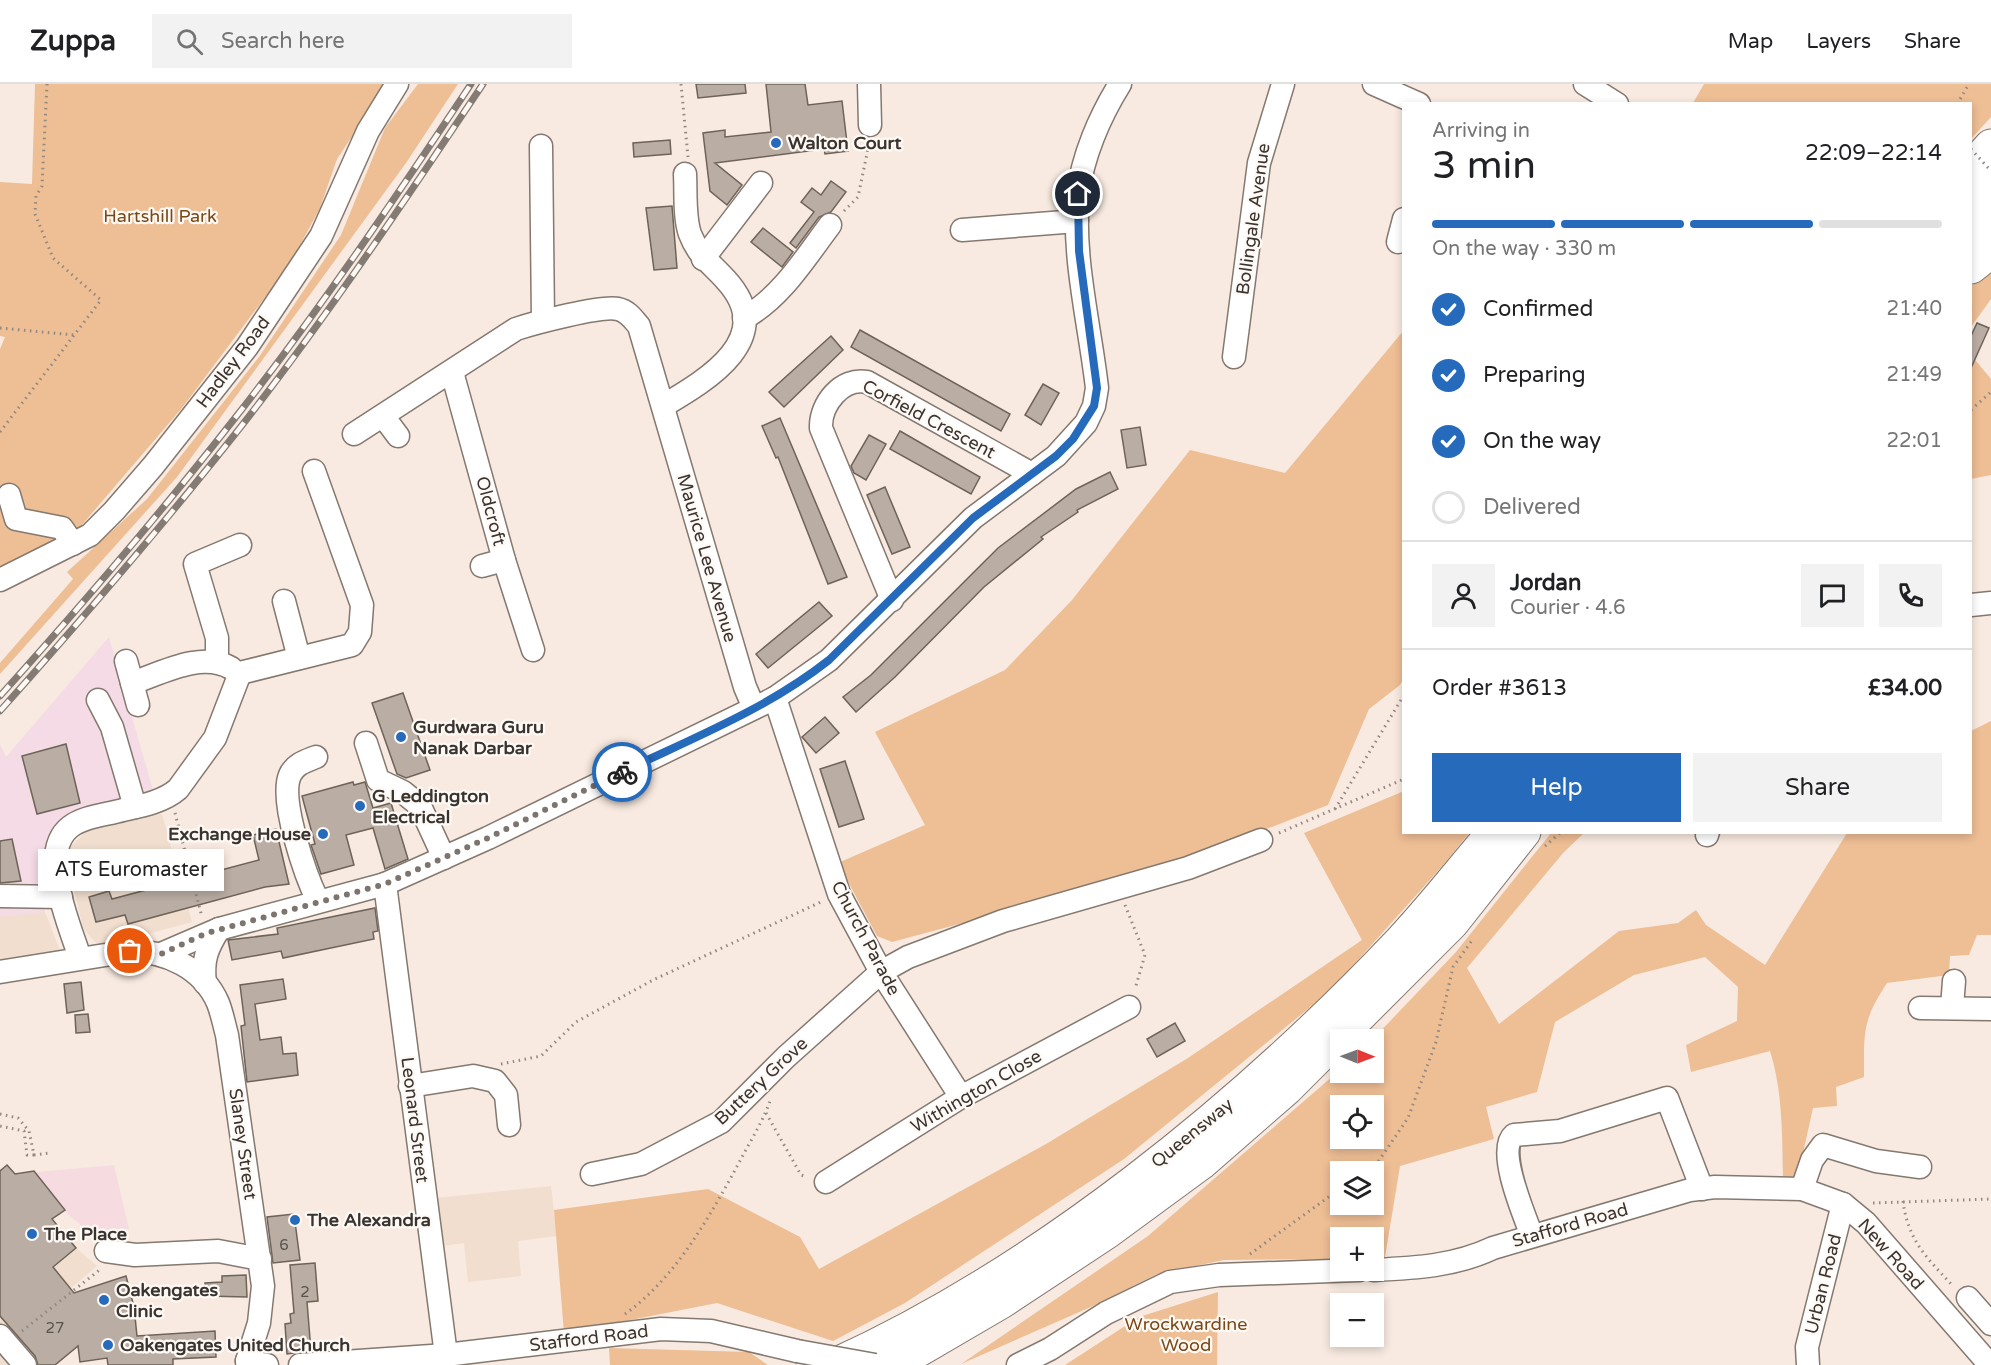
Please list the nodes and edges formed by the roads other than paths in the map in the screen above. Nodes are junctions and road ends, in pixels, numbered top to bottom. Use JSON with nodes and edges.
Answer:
{"nodes":[{"id":1,"x":398,"y":84,"type":"edge"},
{"id":2,"x":869,"y":84,"type":"edge"},
{"id":3,"x":1120,"y":84,"type":"edge"},
{"id":4,"x":1283,"y":84,"type":"edge"},
{"id":5,"x":1374,"y":84,"type":"edge"},
{"id":6,"x":1585,"y":84,"type":"edge"},
{"id":7,"x":1414,"y":102,"type":"edge"},
{"id":8,"x":1614,"y":102,"type":"edge"},
{"id":9,"x":870,"y":125,"type":"road end"},
{"id":10,"x":541,"y":146,"type":"dead end"},
{"id":11,"x":1991,"y":146,"type":"edge"},
{"id":12,"x":1972,"y":167,"type":"edge"},
{"id":13,"x":685,"y":174,"type":"road end"},
{"id":14,"x":761,"y":183,"type":"dead end"},
{"id":15,"x":1991,"y":183,"type":"edge"},
{"id":16,"x":1972,"y":201,"type":"edge"},
{"id":17,"x":1991,"y":217,"type":"edge"},
{"id":18,"x":1077,"y":221,"type":"junction"},
{"id":19,"x":830,"y":225,"type":"road end"},
{"id":20,"x":1402,"y":227,"type":"edge"},
{"id":21,"x":962,"y":230,"type":"dead end"},
{"id":22,"x":1972,"y":233,"type":"edge"},
{"id":23,"x":1398,"y":242,"type":"dead end"},
{"id":24,"x":1991,"y":251,"type":"edge"},
{"id":25,"x":703,"y":259,"type":"junction"},
{"id":26,"x":1972,"y":266,"type":"edge"},
{"id":27,"x":744,"y":318,"type":"junction"},
{"id":28,"x":543,"y":320,"type":"junction"},
{"id":29,"x":1234,"y":357,"type":"dead end"},
{"id":30,"x":452,"y":372,"type":"junction"},
{"id":31,"x":663,"y":406,"type":"junction"},
{"id":32,"x":383,"y":416,"type":"junction"},
{"id":33,"x":354,"y":434,"type":"dead end"},
{"id":34,"x":398,"y":436,"type":"dead end"},
{"id":35,"x":314,"y":471,"type":"dead end"},
{"id":36,"x":1032,"y":474,"type":"junction"},
{"id":37,"x":9,"y":495,"type":"dead end"},
{"id":38,"x":74,"y":544,"type":"junction"},
{"id":39,"x":240,"y":545,"type":"dead end"},
{"id":40,"x":504,"y":561,"type":"junction"},
{"id":41,"x":482,"y":566,"type":"dead end"},
{"id":42,"x":0,"y":580,"type":"edge"},
{"id":43,"x":892,"y":600,"type":"junction"},
{"id":44,"x":284,"y":601,"type":"dead end"},
{"id":45,"x":1991,"y":603,"type":"edge"},
{"id":46,"x":1972,"y":605,"type":"edge"},
{"id":47,"x":532,"y":650,"type":"dead end"},
{"id":48,"x":299,"y":658,"type":"junction"},
{"id":49,"x":126,"y":661,"type":"dead end"},
{"id":50,"x":217,"y":662,"type":"junction"},
{"id":51,"x":240,"y":674,"type":"junction"},
{"id":52,"x":132,"y":683,"type":"junction"},
{"id":53,"x":775,"y":698,"type":"junction"},
{"id":54,"x":98,"y":700,"type":"dead end"},
{"id":55,"x":138,"y":705,"type":"dead end"},
{"id":56,"x":754,"y":708,"type":"junction"},
{"id":57,"x":366,"y":743,"type":"dead end"},
{"id":58,"x":316,"y":757,"type":"dead end"},
{"id":59,"x":135,"y":807,"type":"junction"},
{"id":60,"x":1492,"y":834,"type":"edge"},
{"id":61,"x":1261,"y":840,"type":"road end"},
{"id":62,"x":1531,"y":842,"type":"edge"},
{"id":63,"x":444,"y":858,"type":"junction"},
{"id":64,"x":385,"y":884,"type":"junction"},
{"id":65,"x":0,"y":897,"type":"edge"},
{"id":66,"x":62,"y":897,"type":"junction"},
{"id":67,"x":318,"y":901,"type":"junction"},
{"id":68,"x":213,"y":931,"type":"junction"},
{"id":69,"x":161,"y":954,"type":"junction"},
{"id":70,"x":80,"y":958,"type":"junction"},
{"id":71,"x":0,"y":972,"type":"edge"},
{"id":72,"x":881,"y":972,"type":"junction"},
{"id":73,"x":1954,"y":981,"type":"dead end"},
{"id":74,"x":205,"y":983,"type":"junction"},
{"id":75,"x":1129,"y":1006,"type":"road end"},
{"id":76,"x":1952,"y":1007,"type":"junction"},
{"id":77,"x":1920,"y":1008,"type":"dead end"},
{"id":78,"x":1991,"y":1010,"type":"edge"},
{"id":79,"x":410,"y":1086,"type":"junction"},
{"id":80,"x":961,"y":1097,"type":"junction"},
{"id":81,"x":509,"y":1125,"type":"dead end"},
{"id":82,"x":1920,"y":1167,"type":"dead end"},
{"id":83,"x":592,"y":1174,"type":"dead end"},
{"id":84,"x":826,"y":1182,"type":"road end"},
{"id":85,"x":1767,"y":1188,"type":"joint"},
{"id":86,"x":1702,"y":1189,"type":"junction"},
{"id":87,"x":1802,"y":1189,"type":"junction"},
{"id":88,"x":1843,"y":1204,"type":"junction"},
{"id":89,"x":1532,"y":1236,"type":"junction"},
{"id":90,"x":115,"y":1252,"type":"road end"},
{"id":91,"x":250,"y":1257,"type":"junction"},
{"id":92,"x":1384,"y":1269,"type":"edge"},
{"id":93,"x":1330,"y":1271,"type":"edge"},
{"id":94,"x":1968,"y":1298,"type":"road end"},
{"id":95,"x":1991,"y":1324,"type":"edge"},
{"id":96,"x":3,"y":1340,"type":"edge"},
{"id":97,"x":446,"y":1355,"type":"junction"},
{"id":98,"x":252,"y":1364,"type":"edge"},
{"id":99,"x":24,"y":1365,"type":"edge"},
{"id":100,"x":300,"y":1365,"type":"edge"},
{"id":101,"x":835,"y":1365,"type":"edge"},
{"id":102,"x":874,"y":1365,"type":"edge"},
{"id":103,"x":892,"y":1365,"type":"edge"},
{"id":104,"x":1018,"y":1365,"type":"edge"},
{"id":105,"x":1808,"y":1365,"type":"edge"},
{"id":106,"x":1989,"y":1365,"type":"edge"}],
"edges":[{"from":1,"to":38,"type":"street","name":"Hadley Road"},
{"from":2,"to":9,"type":"street"},
{"from":3,"to":18,"type":"street"},
{"from":4,"to":29,"type":"street","name":"Bollingale Avenue"},
{"from":5,"to":7,"type":"street"},
{"from":6,"to":8,"type":"street"},
{"from":10,"to":28,"type":"street"},
{"from":11,"to":12,"type":"highway"},
{"from":13,"to":25,"type":"street"},
{"from":14,"to":25,"type":"street"},
{"from":15,"to":16,"type":"highway"},
{"from":17,"to":22,"type":"highway"},
{"from":18,"to":21,"type":"street"},
{"from":18,"to":36,"type":"street"},
{"from":19,"to":27,"type":"street"},
{"from":20,"to":23,"type":"street"},
{"from":24,"to":26,"type":"highway"},
{"from":25,"to":27,"type":"street"},
{"from":27,"to":31,"type":"street"},
{"from":28,"to":30,"type":"street"},
{"from":28,"to":31,"type":"street"},
{"from":30,"to":32,"type":"street"},
{"from":30,"to":40,"type":"street","name":"Oldcroft"},
{"from":31,"to":56,"type":"street","name":"Maurice Lee Avenue"},
{"from":32,"to":33,"type":"street"},
{"from":32,"to":34,"type":"street"},
{"from":35,"to":48,"type":"street"},
{"from":36,"to":43,"type":"street"},
{"from":36,"to":43,"type":"street","name":"Corfield Crescent"},
{"from":37,"to":38,"type":"street"},
{"from":38,"to":42,"type":"street","name":"Hadley Road"},
{"from":39,"to":50,"type":"street"},
{"from":40,"to":41,"type":"street"},
{"from":40,"to":47,"type":"street","name":"Oldcroft"},
{"from":43,"to":53,"type":"street"},
{"from":44,"to":48,"type":"street"},
{"from":45,"to":46,"type":"street"},
{"from":48,"to":51,"type":"street"},
{"from":49,"to":52,"type":"street"},
{"from":50,"to":51,"type":"street"},
{"from":50,"to":52,"type":"street"},
{"from":51,"to":59,"type":"street"},
{"from":52,"to":55,"type":"street"},
{"from":53,"to":56,"type":"street"},
{"from":53,"to":72,"type":"street","name":"Church Parade"},
{"from":54,"to":59,"type":"street"},
{"from":56,"to":63,"type":"street"},
{"from":57,"to":63,"type":"street"},
{"from":58,"to":67,"type":"street"},
{"from":59,"to":66,"type":"street"},
{"from":60,"to":101,"type":"highway","name":"Queensway"},
{"from":61,"to":72,"type":"street","name":"Buttery Grove"},
{"from":62,"to":103,"type":"highway","name":"Queensway"},
{"from":63,"to":64,"type":"street"},
{"from":64,"to":67,"type":"street"},
{"from":64,"to":79,"type":"street","name":"Leonard Street"},
{"from":65,"to":66,"type":"street"},
{"from":66,"to":70,"type":"street"},
{"from":67,"to":68,"type":"street"},
{"from":68,"to":69,"type":"street"},
{"from":68,"to":74,"type":"street"},
{"from":69,"to":70,"type":"street"},
{"from":69,"to":74,"type":"street","name":"Slaney Street"},
{"from":70,"to":71,"type":"street"},
{"from":72,"to":80,"type":"street","name":"Church Parade"},
{"from":72,"to":83,"type":"street","name":"Buttery Grove"},
{"from":73,"to":76,"type":"street"},
{"from":74,"to":91,"type":"street","name":"Slaney Street"},
{"from":75,"to":80,"type":"street","name":"Withington Close"},
{"from":76,"to":77,"type":"street"},
{"from":76,"to":78,"type":"street"},
{"from":79,"to":81,"type":"street"},
{"from":79,"to":97,"type":"street","name":"Leonard Street"},
{"from":80,"to":84,"type":"street","name":"Withington Close"},
{"from":82,"to":87,"type":"street"},
{"from":85,"to":86,"type":"street","name":"Stafford Road"},
{"from":85,"to":87,"type":"street","name":"New Road"},
{"from":86,"to":89,"type":"street","name":"Stafford Road"},
{"from":86,"to":89,"type":"street"},
{"from":87,"to":88,"type":"street","name":"New Road"},
{"from":88,"to":105,"type":"street","name":"Urban Road"},
{"from":88,"to":106,"type":"street","name":"New Road"},
{"from":89,"to":92,"type":"street","name":"Stafford Road"},
{"from":90,"to":91,"type":"street"},
{"from":91,"to":98,"type":"street","name":"Slaney Street"},
{"from":93,"to":104,"type":"street"},
{"from":94,"to":95,"type":"street"},
{"from":96,"to":99,"type":"street"},
{"from":97,"to":100,"type":"street","name":"Stafford Road"},
{"from":97,"to":102,"type":"street","name":"Stafford Road","bridge":true}]}
